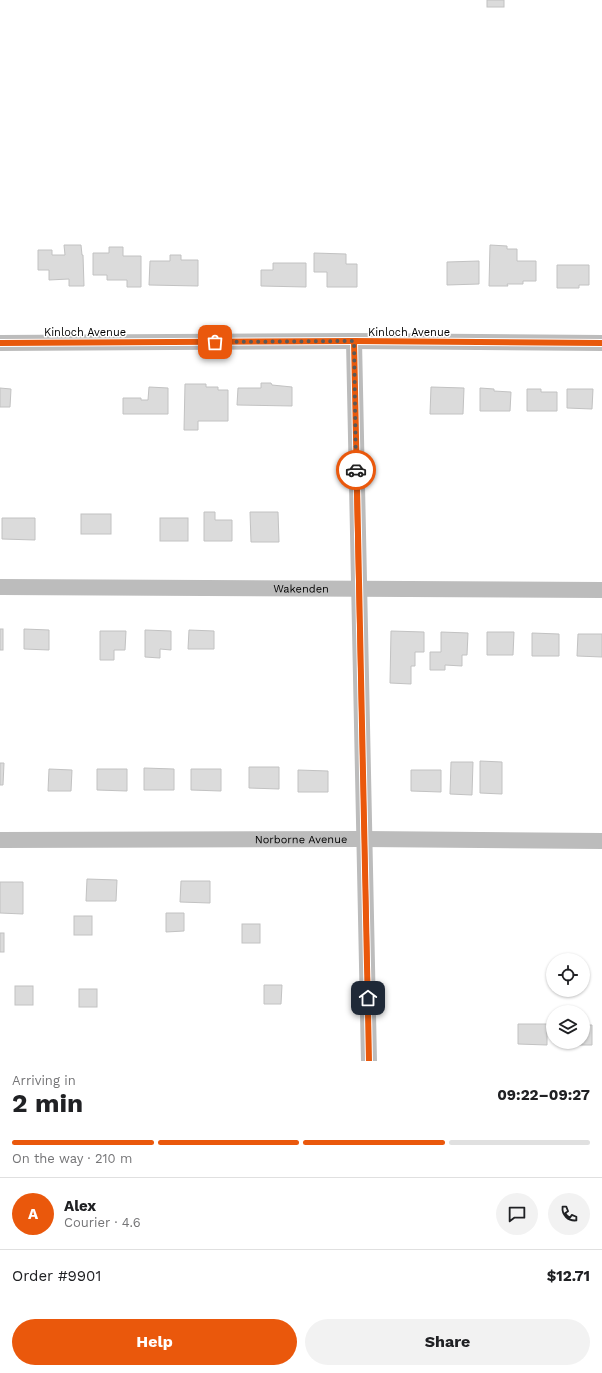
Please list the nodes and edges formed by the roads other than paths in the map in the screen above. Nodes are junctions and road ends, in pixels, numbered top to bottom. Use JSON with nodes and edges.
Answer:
{"nodes":[{"id":1,"x":354,"y":341,"type":"junction"},
{"id":2,"x":0,"y":343,"type":"edge"},
{"id":3,"x":602,"y":343,"type":"edge"},
{"id":4,"x":0,"y":587,"type":"edge"},
{"id":5,"x":358,"y":589,"type":"junction"},
{"id":6,"x":602,"y":590,"type":"edge"},
{"id":7,"x":364,"y":839,"type":"junction"},
{"id":8,"x":0,"y":840,"type":"edge"},
{"id":9,"x":602,"y":841,"type":"edge"},
{"id":10,"x":369,"y":1061,"type":"edge"}],
"edges":[{"from":1,"to":2,"type":"street","name":"Kinloch Avenue"},
{"from":1,"to":3,"type":"street","name":"Kinloch Avenue"},
{"from":1,"to":5,"type":"street"},
{"from":4,"to":5,"type":"street","name":"Wakenden"},
{"from":5,"to":6,"type":"street","name":"Wakenden"},
{"from":5,"to":7,"type":"street"},
{"from":7,"to":8,"type":"street","name":"Norborne Avenue"},
{"from":7,"to":9,"type":"street","name":"Norborne Avenue"},
{"from":7,"to":10,"type":"street"}]}
